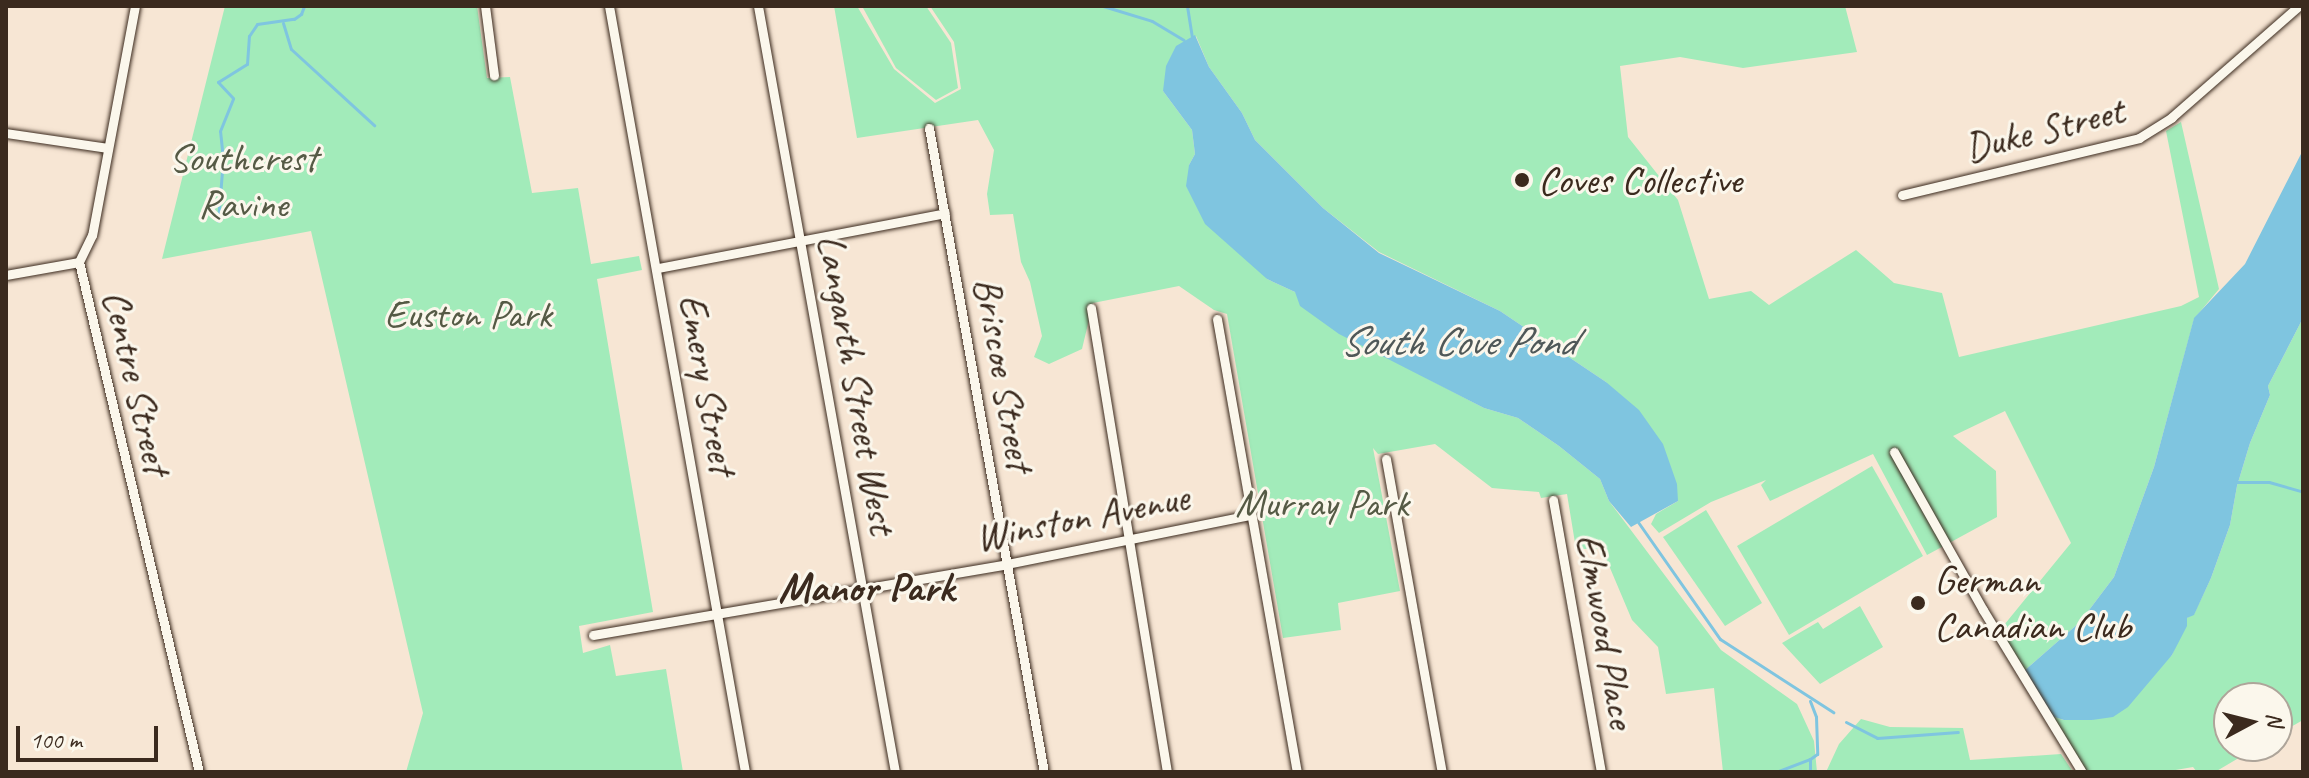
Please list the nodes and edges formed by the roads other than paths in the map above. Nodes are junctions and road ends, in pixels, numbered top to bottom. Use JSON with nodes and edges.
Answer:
{"nodes":[{"id":1,"x":135,"y":6,"type":"edge"},
{"id":2,"x":485,"y":6,"type":"edge"},
{"id":3,"x":609,"y":6,"type":"edge"},
{"id":4,"x":758,"y":6,"type":"edge"},
{"id":5,"x":2299,"y":6,"type":"edge"},
{"id":6,"x":494,"y":75,"type":"dead end"},
{"id":7,"x":929,"y":128,"type":"dead end"},
{"id":8,"x":6,"y":133,"type":"edge"},
{"id":9,"x":107,"y":148,"type":"junction"},
{"id":10,"x":1902,"y":195,"type":"dead end"},
{"id":11,"x":945,"y":213,"type":"junction"},
{"id":12,"x":800,"y":239,"type":"junction"},
{"id":13,"x":79,"y":262,"type":"junction"},
{"id":14,"x":658,"y":268,"type":"junction"},
{"id":15,"x":6,"y":275,"type":"edge"},
{"id":16,"x":1091,"y":308,"type":"dead end"},
{"id":17,"x":1217,"y":319,"type":"dead end"},
{"id":18,"x":1894,"y":452,"type":"dead end"},
{"id":19,"x":1386,"y":459,"type":"dead end"},
{"id":20,"x":1553,"y":500,"type":"dead end"},
{"id":21,"x":1251,"y":515,"type":"junction"},
{"id":22,"x":1127,"y":540,"type":"junction"},
{"id":23,"x":1007,"y":564,"type":"junction"},
{"id":24,"x":863,"y":587,"type":"junction"},
{"id":25,"x":718,"y":615,"type":"junction"},
{"id":26,"x":593,"y":635,"type":"dead end"},
{"id":27,"x":199,"y":772,"type":"edge"},
{"id":28,"x":745,"y":772,"type":"edge"},
{"id":29,"x":895,"y":772,"type":"edge"},
{"id":30,"x":1044,"y":772,"type":"edge"},
{"id":31,"x":1167,"y":772,"type":"edge"},
{"id":32,"x":1297,"y":772,"type":"edge"},
{"id":33,"x":1442,"y":772,"type":"edge"},
{"id":34,"x":1601,"y":772,"type":"edge"},
{"id":35,"x":2082,"y":772,"type":"edge"}],
"edges":[{"from":1,"to":9,"type":"street","name":"Centre Street"},
{"from":2,"to":6,"type":"street"},
{"from":3,"to":14,"type":"street","name":"Emery Street"},
{"from":4,"to":12,"type":"street","name":"Langarth Street West"},
{"from":5,"to":10,"type":"street","name":"Duke Street"},
{"from":7,"to":11,"type":"street","name":"Briscoe Street"},
{"from":8,"to":9,"type":"street"},
{"from":9,"to":13,"type":"street","name":"Centre Street"},
{"from":11,"to":12,"type":"street"},
{"from":11,"to":23,"type":"street","name":"Briscoe Street"},
{"from":12,"to":14,"type":"street"},
{"from":12,"to":24,"type":"street","name":"Langarth Street West"},
{"from":13,"to":15,"type":"street"},
{"from":13,"to":27,"type":"street","name":"Centre Street"},
{"from":14,"to":25,"type":"street","name":"Emery Street"},
{"from":16,"to":22,"type":"street"},
{"from":17,"to":21,"type":"street"},
{"from":18,"to":35,"type":"street"},
{"from":19,"to":33,"type":"street"},
{"from":20,"to":34,"type":"street","name":"Elmwood Place"},
{"from":21,"to":22,"type":"street","name":"Winston Avenue"},
{"from":21,"to":32,"type":"street"},
{"from":22,"to":23,"type":"street","name":"Winston Avenue"},
{"from":22,"to":31,"type":"street"},
{"from":23,"to":24,"type":"street","name":"Winston Avenue"},
{"from":23,"to":30,"type":"street","name":"Briscoe Street"},
{"from":24,"to":25,"type":"street","name":"Winston Avenue"},
{"from":24,"to":29,"type":"street","name":"Langarth Street West"},
{"from":25,"to":26,"type":"street","name":"Winston Avenue"},
{"from":25,"to":28,"type":"street","name":"Emery Street"}]}
